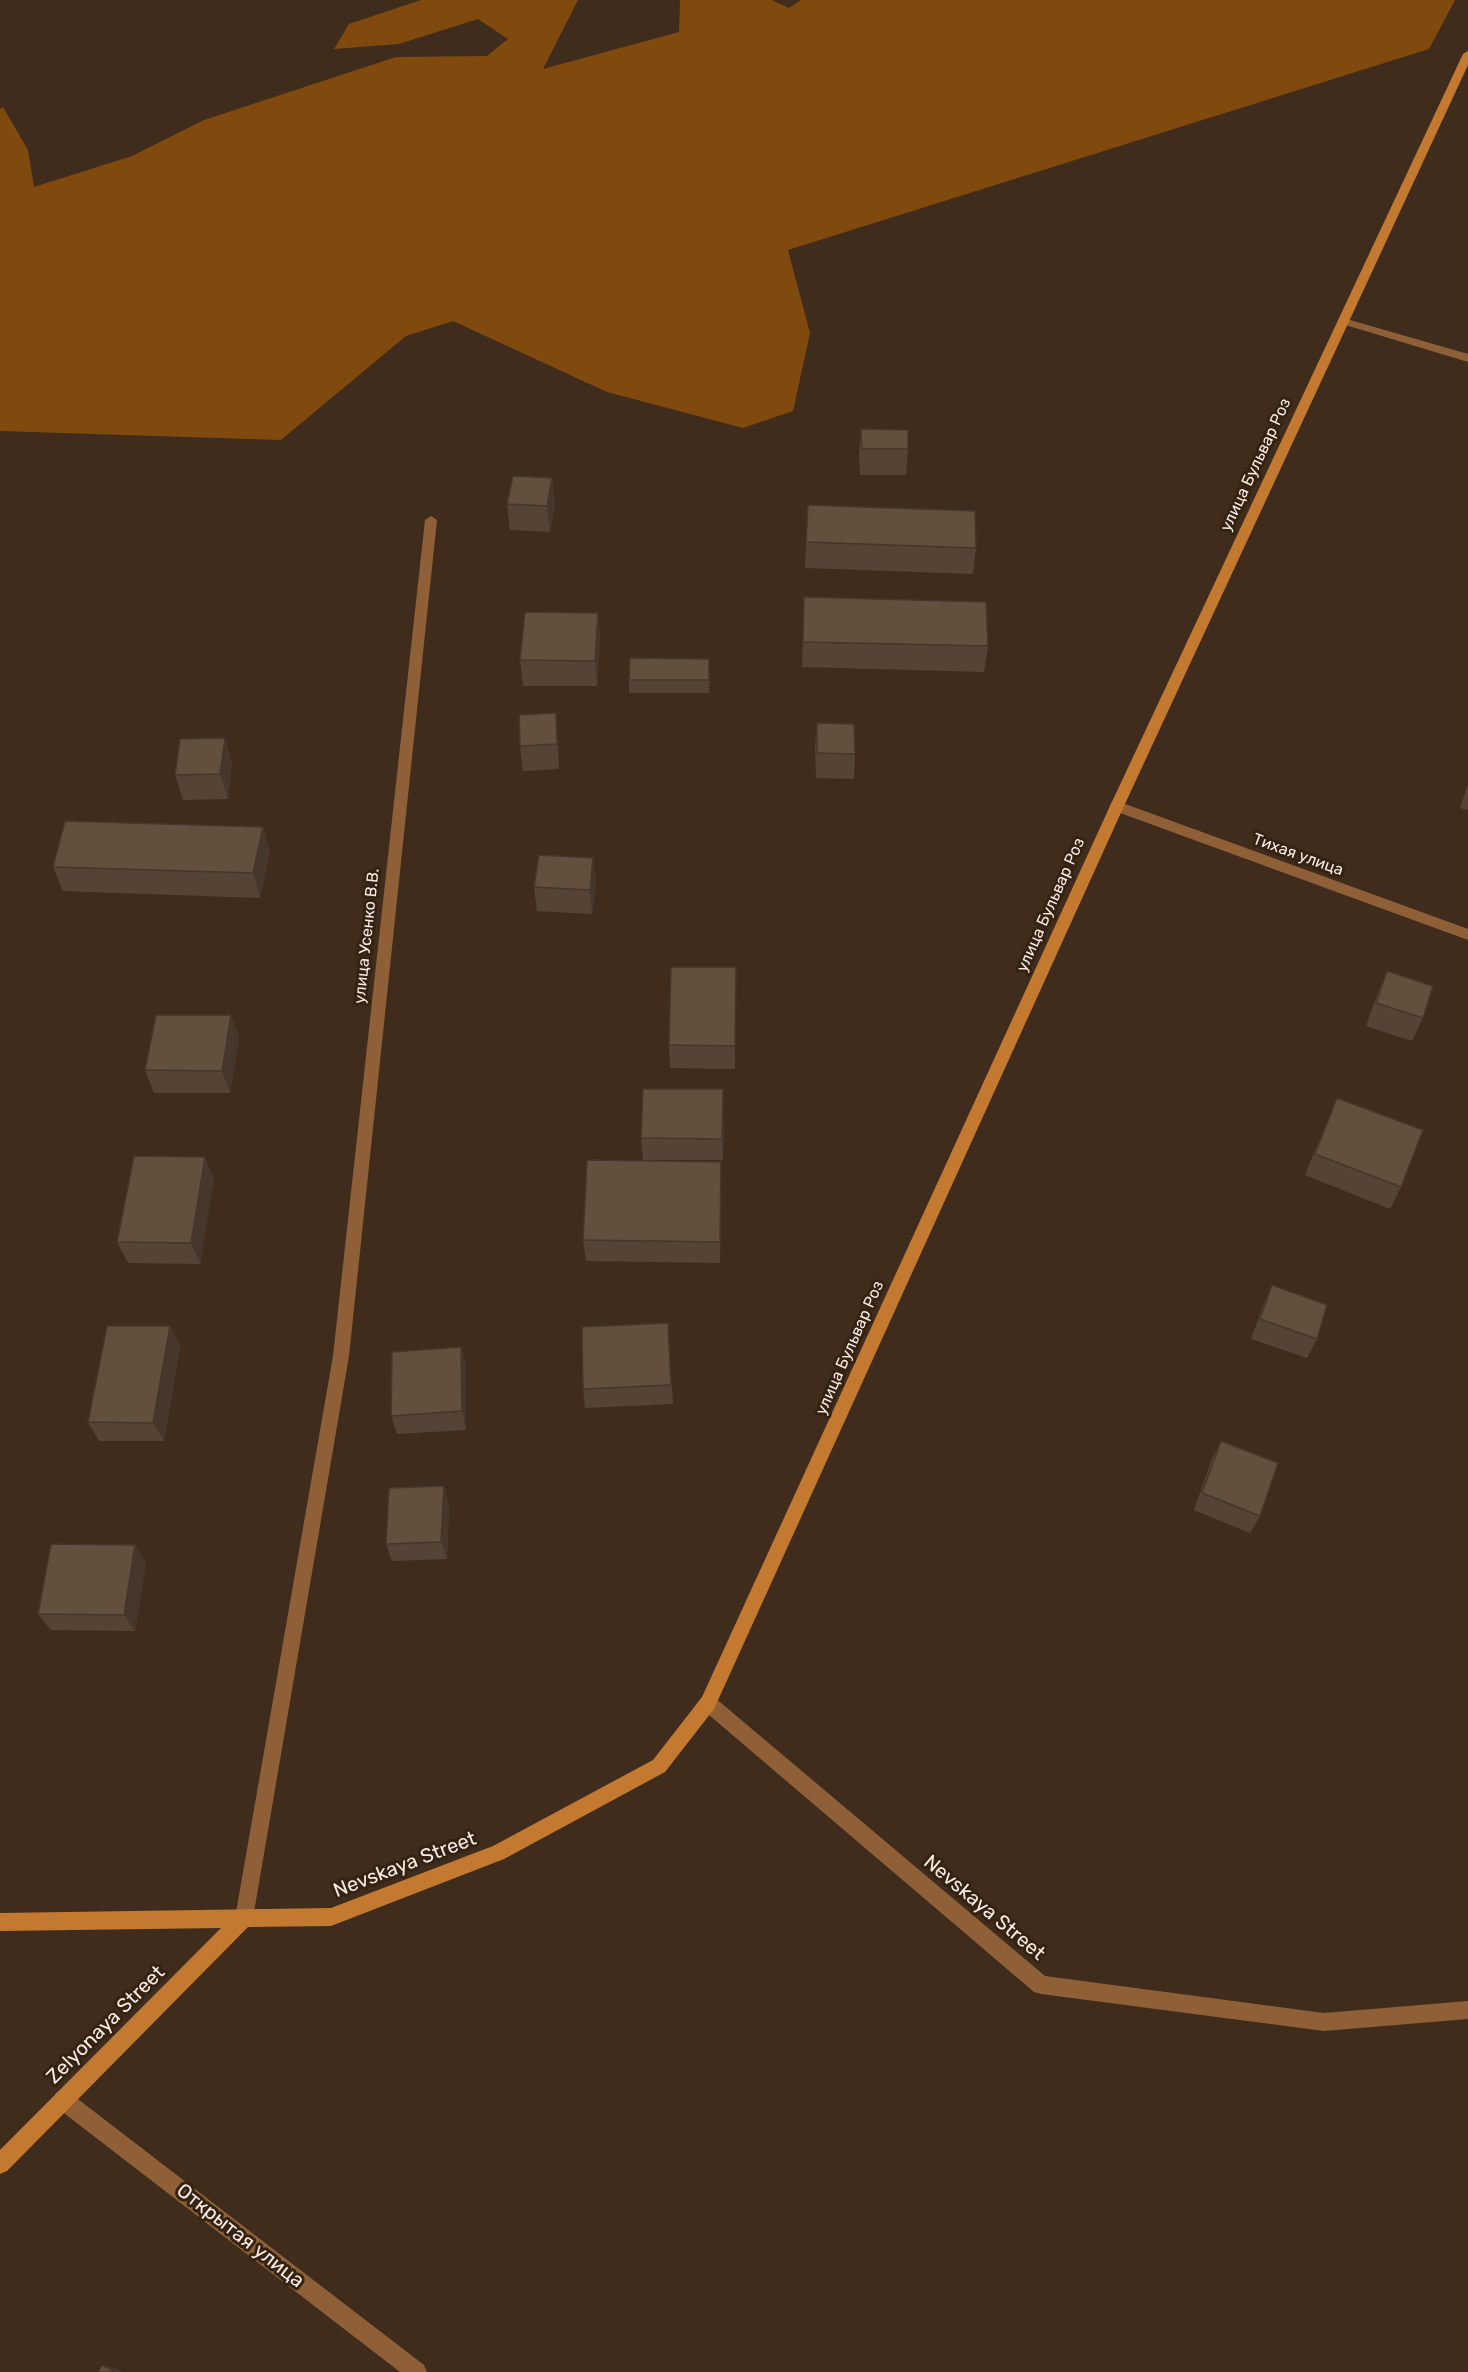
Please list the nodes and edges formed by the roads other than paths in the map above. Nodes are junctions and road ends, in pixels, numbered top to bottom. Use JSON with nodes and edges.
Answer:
{"nodes":[{"id":1,"x":1468,"y":54,"type":"edge"},
{"id":2,"x":1343,"y":321,"type":"junction"},
{"id":3,"x":1468,"y":358,"type":"edge"},
{"id":4,"x":430,"y":520,"type":"dead end"},
{"id":5,"x":1117,"y":806,"type":"junction"},
{"id":6,"x":1468,"y":934,"type":"edge"},
{"id":7,"x":708,"y":1703,"type":"junction"},
{"id":8,"x":659,"y":1766,"type":"joint"},
{"id":9,"x":243,"y":1918,"type":"junction"},
{"id":10,"x":0,"y":1922,"type":"edge"},
{"id":11,"x":1468,"y":2010,"type":"edge"},
{"id":12,"x":63,"y":2100,"type":"junction"},
{"id":13,"x":0,"y":2164,"type":"edge"},
{"id":14,"x":417,"y":2372,"type":"edge"}],
"edges":[{"from":1,"to":2,"type":"street","name":"улица Бульвар Роз"},
{"from":2,"to":3,"type":"street"},
{"from":2,"to":5,"type":"street","name":"улица Бульвар Роз"},
{"from":4,"to":9,"type":"street","name":"улица Усенко В.В."},
{"from":5,"to":6,"type":"street","name":"Тихая улица"},
{"from":5,"to":7,"type":"street","name":"улица Бульвар Роз"},
{"from":7,"to":8,"type":"street","name":"улица Бульвар Роз"},
{"from":7,"to":11,"type":"street","name":"Nevskaya Street"},
{"from":8,"to":9,"type":"street","name":"Nevskaya Street"},
{"from":9,"to":10,"type":"street","name":"Nevskaya Street"},
{"from":9,"to":12,"type":"street","name":"Zelyonaya Street"},
{"from":12,"to":13,"type":"street","name":"Zelyonaya Street"},
{"from":12,"to":14,"type":"street","name":"Открытая улица"}]}
